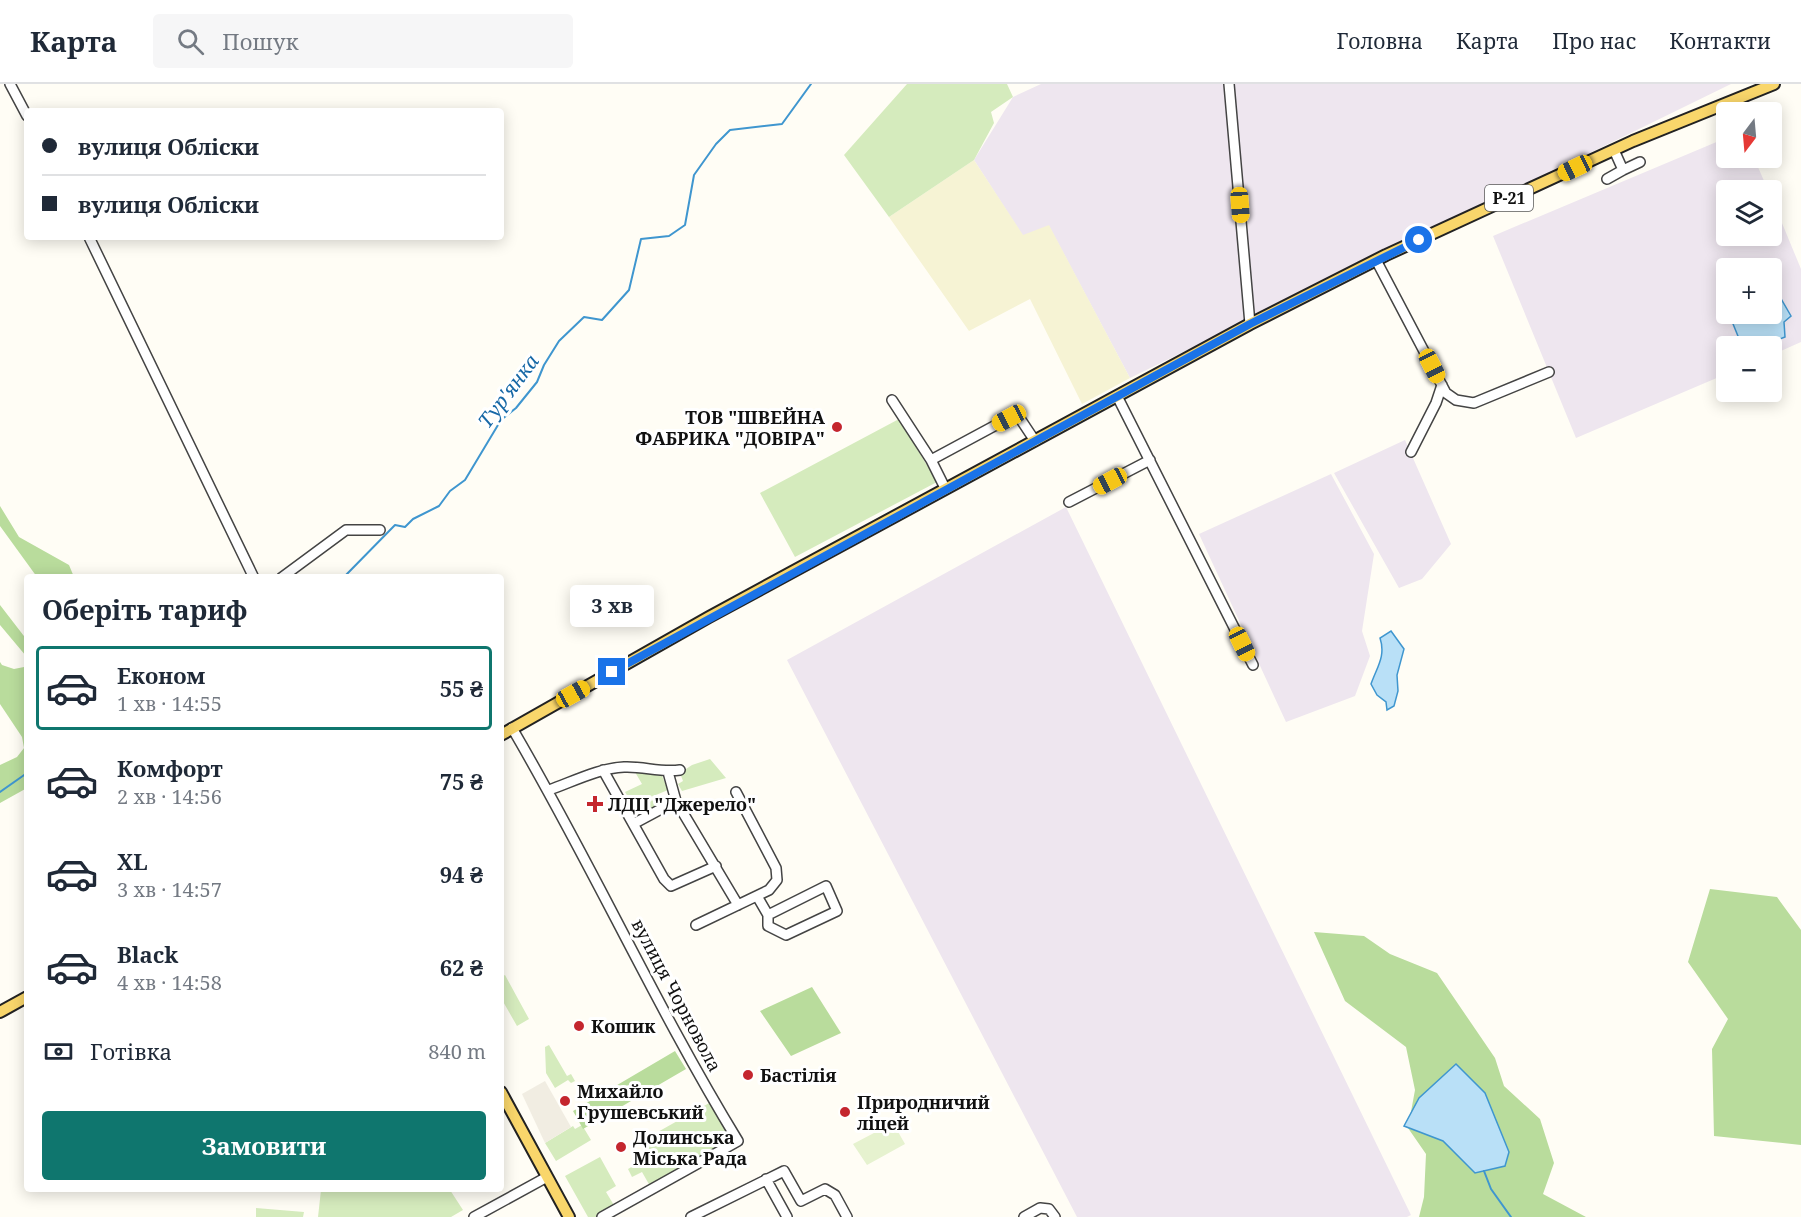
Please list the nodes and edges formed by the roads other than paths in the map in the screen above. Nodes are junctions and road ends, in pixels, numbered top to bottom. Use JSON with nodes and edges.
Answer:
{"nodes":[{"id":1,"x":10,"y":84,"type":"edge"},
{"id":2,"x":1229,"y":84,"type":"edge"},
{"id":3,"x":1774,"y":84,"type":"edge"},
{"id":4,"x":24,"y":110,"type":"edge"},
{"id":5,"x":1614,"y":150,"type":"junction"},
{"id":6,"x":1640,"y":162,"type":"dead end"},
{"id":7,"x":1623,"y":170,"type":"junction"},
{"id":8,"x":1606,"y":179,"type":"dead end"},
{"id":9,"x":90,"y":240,"type":"edge"},
{"id":10,"x":1376,"y":260,"type":"junction"},
{"id":11,"x":1250,"y":324,"type":"junction"},
{"id":12,"x":1549,"y":372,"type":"dead end"},
{"id":13,"x":1442,"y":385,"type":"junction"},
{"id":14,"x":1117,"y":396,"type":"junction"},
{"id":15,"x":892,"y":400,"type":"dead end"},
{"id":16,"x":1035,"y":441,"type":"junction"},
{"id":17,"x":1411,"y":452,"type":"dead end"},
{"id":18,"x":931,"y":460,"type":"junction"},
{"id":19,"x":1150,"y":460,"type":"junction"},
{"id":20,"x":945,"y":488,"type":"junction"},
{"id":21,"x":1069,"y":502,"type":"dead end"},
{"id":22,"x":380,"y":530,"type":"dead end"},
{"id":23,"x":252,"y":574,"type":"edge"},
{"id":24,"x":286,"y":574,"type":"edge"},
{"id":25,"x":1252,"y":665,"type":"dead end"},
{"id":26,"x":512,"y":728,"type":"junction"},
{"id":27,"x":504,"y":733,"type":"edge"},
{"id":28,"x":603,"y":770,"type":"junction"},
{"id":29,"x":680,"y":770,"type":"dead end"},
{"id":30,"x":668,"y":772,"type":"junction"},
{"id":31,"x":549,"y":790,"type":"junction"},
{"id":32,"x":736,"y":792,"type":"dead end"},
{"id":33,"x":676,"y":801,"type":"junction"},
{"id":34,"x":635,"y":823,"type":"junction"},
{"id":35,"x":716,"y":866,"type":"junction"},
{"id":36,"x":757,"y":896,"type":"junction"},
{"id":37,"x":738,"y":905,"type":"junction"},
{"id":38,"x":768,"y":915,"type":"junction"},
{"id":39,"x":696,"y":925,"type":"dead end"},
{"id":40,"x":24,"y":999,"type":"edge"},
{"id":41,"x":0,"y":1012,"type":"edge"},
{"id":42,"x":504,"y":1098,"type":"edge"},
{"id":43,"x":547,"y":1177,"type":"junction"},
{"id":44,"x":766,"y":1179,"type":"junction"},
{"id":45,"x":474,"y":1217,"type":"edge"},
{"id":46,"x":568,"y":1217,"type":"edge"},
{"id":47,"x":602,"y":1217,"type":"edge"},
{"id":48,"x":691,"y":1217,"type":"edge"},
{"id":49,"x":787,"y":1217,"type":"edge"},
{"id":50,"x":847,"y":1217,"type":"edge"},
{"id":51,"x":1024,"y":1217,"type":"edge"},
{"id":52,"x":1055,"y":1217,"type":"edge"}],
"edges":[{"from":1,"to":4,"type":"street"},
{"from":2,"to":11,"type":"street"},
{"from":3,"to":5,"type":"main road","number":"Р-21"},
{"from":5,"to":7,"type":"street"},
{"from":5,"to":10,"type":"main road","number":"Р-21"},
{"from":6,"to":7,"type":"street"},
{"from":7,"to":8,"type":"street"},
{"from":9,"to":23,"type":"street"},
{"from":10,"to":11,"type":"main road","number":"Р-21"},
{"from":10,"to":13,"type":"street"},
{"from":11,"to":14,"type":"main road","number":"Р-21"},
{"from":12,"to":13,"type":"street"},
{"from":13,"to":17,"type":"street"},
{"from":14,"to":16,"type":"main road","number":"Р-21"},
{"from":14,"to":19,"type":"street"},
{"from":15,"to":18,"type":"street"},
{"from":16,"to":18,"type":"street"},
{"from":16,"to":20,"type":"main road","number":"Р-21"},
{"from":18,"to":20,"type":"street"},
{"from":19,"to":21,"type":"street"},
{"from":19,"to":25,"type":"street"},
{"from":20,"to":26,"type":"main road","number":"Р-21"},
{"from":22,"to":24,"type":"street"},
{"from":26,"to":27,"type":"main road","number":"Р-21"},
{"from":26,"to":31,"type":"street","name":"вулиця Чорновола"},
{"from":28,"to":30,"type":"street"},
{"from":28,"to":31,"type":"street"},
{"from":28,"to":34,"type":"street"},
{"from":29,"to":30,"type":"street"},
{"from":30,"to":33,"type":"street"},
{"from":31,"to":47,"type":"street","name":"вулиця Чорновола"},
{"from":32,"to":36,"type":"street"},
{"from":33,"to":34,"type":"street"},
{"from":33,"to":35,"type":"street"},
{"from":34,"to":35,"type":"street"},
{"from":35,"to":37,"type":"street"},
{"from":36,"to":37,"type":"street"},
{"from":36,"to":38,"type":"street"},
{"from":37,"to":39,"type":"street"},
{"from":38,"to":38,"type":"street"},
{"from":40,"to":41,"type":"main road"},
{"from":42,"to":43,"type":"main road"},
{"from":43,"to":45,"type":"street"},
{"from":43,"to":46,"type":"main road"},
{"from":44,"to":48,"type":"street"},
{"from":44,"to":49,"type":"street"},
{"from":44,"to":50,"type":"street"},
{"from":51,"to":52,"type":"street"}]}
